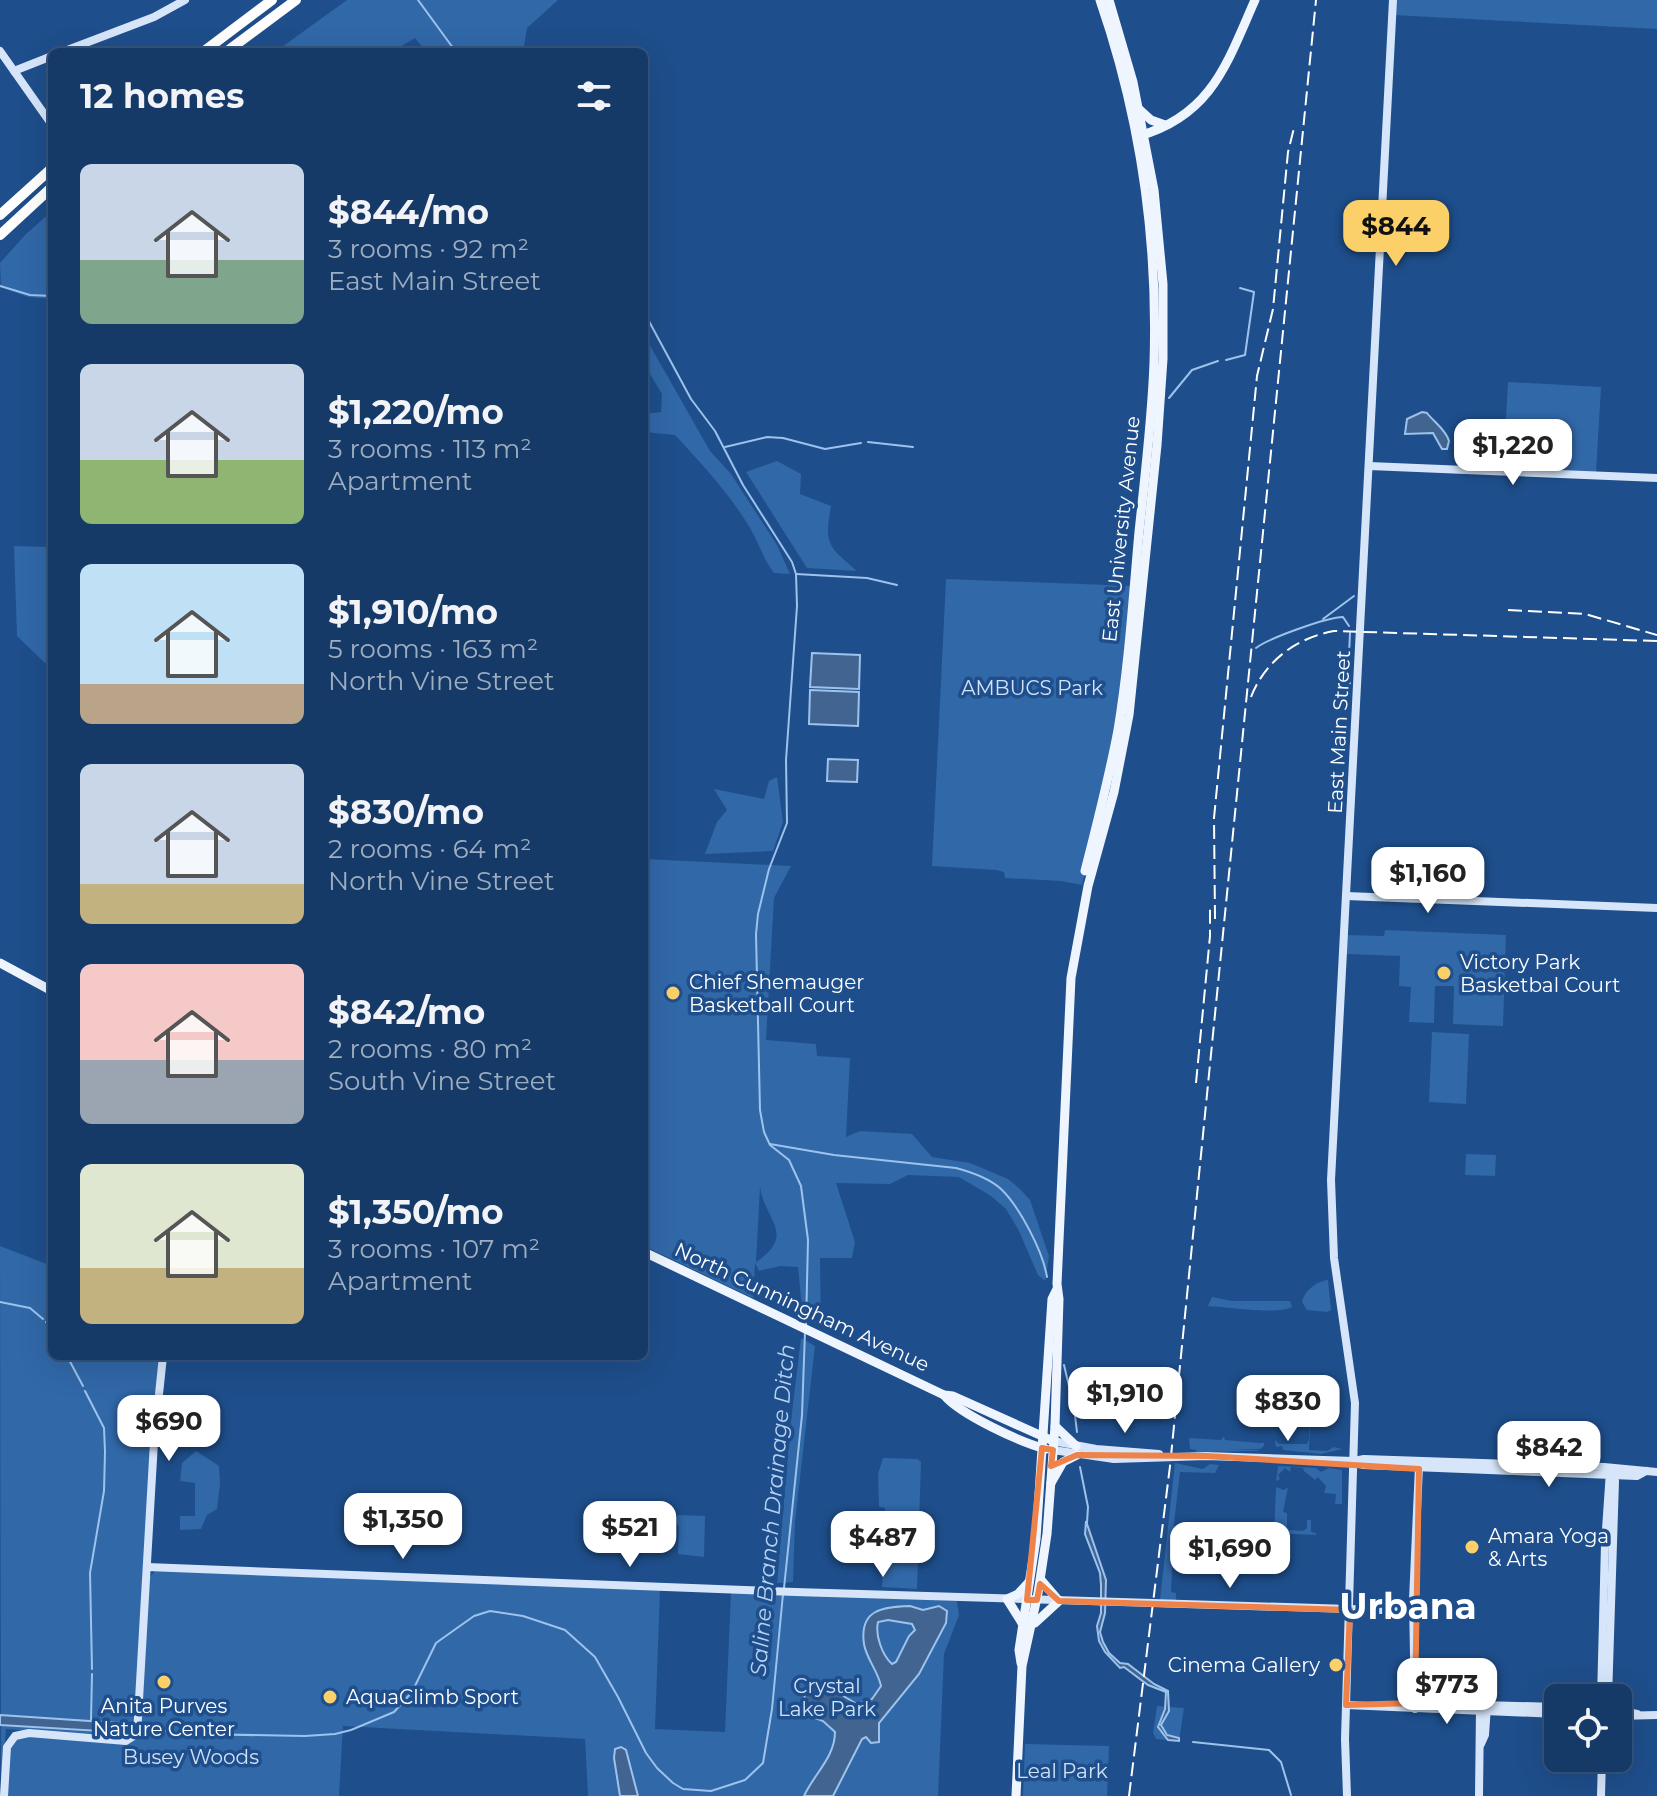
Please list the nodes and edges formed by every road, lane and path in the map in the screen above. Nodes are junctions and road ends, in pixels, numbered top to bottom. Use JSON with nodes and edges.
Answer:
{"nodes":[{"id":1,"x":185,"y":0,"type":"edge"},
{"id":2,"x":272,"y":0,"type":"edge"},
{"id":3,"x":296,"y":0,"type":"edge"},
{"id":4,"x":1100,"y":0,"type":"edge"},
{"id":5,"x":1109,"y":0,"type":"edge"},
{"id":6,"x":1255,"y":0,"type":"edge"},
{"id":7,"x":1393,"y":0,"type":"edge"},
{"id":8,"x":73,"y":48,"type":"edge"},
{"id":9,"x":208,"y":48,"type":"edge"},
{"id":10,"x":231,"y":48,"type":"edge"},
{"id":11,"x":0,"y":51,"type":"edge"},
{"id":12,"x":48,"y":58,"type":"edge"},
{"id":13,"x":14,"y":71,"type":"junction"},
{"id":14,"x":1140,"y":110,"type":"junction"},
{"id":15,"x":48,"y":119,"type":"edge"},
{"id":16,"x":1165,"y":125,"type":"junction"},
{"id":17,"x":1140,"y":135,"type":"junction"},
{"id":18,"x":48,"y":172,"type":"edge"},
{"id":19,"x":48,"y":191,"type":"edge"},
{"id":20,"x":0,"y":215,"type":"edge"},
{"id":21,"x":0,"y":235,"type":"edge"},
{"id":22,"x":1369,"y":466,"type":"junction"},
{"id":23,"x":1657,"y":478,"type":"edge"},
{"id":24,"x":1346,"y":896,"type":"junction"},
{"id":25,"x":1657,"y":908,"type":"edge"},
{"id":26,"x":0,"y":963,"type":"edge"},
{"id":27,"x":48,"y":989,"type":"edge"},
{"id":28,"x":648,"y":1254,"type":"edge"},
{"id":29,"x":1057,"y":1288,"type":"junction"},
{"id":30,"x":163,"y":1360,"type":"edge"},
{"id":31,"x":944,"y":1395,"type":"junction"},
{"id":32,"x":1045,"y":1410,"type":"junction"},
{"id":33,"x":1055,"y":1426,"type":"junction"},
{"id":34,"x":1025,"y":1430,"type":"junction"},
{"id":35,"x":1048,"y":1444,"type":"junction"},
{"id":36,"x":1076,"y":1451,"type":"junction"},
{"id":37,"x":1354,"y":1461,"type":"junction"},
{"id":38,"x":1419,"y":1465,"type":"junction"},
{"id":39,"x":1524,"y":1468,"type":"junction"},
{"id":40,"x":1434,"y":1469,"type":"junction"},
{"id":41,"x":1657,"y":1472,"type":"edge"},
{"id":42,"x":1612,"y":1473,"type":"junction"},
{"id":43,"x":1049,"y":1485,"type":"junction"},
{"id":44,"x":1420,"y":1490,"type":"junction"},
{"id":45,"x":147,"y":1567,"type":"junction"},
{"id":46,"x":1036,"y":1580,"type":"junction"},
{"id":47,"x":1007,"y":1599,"type":"junction"},
{"id":48,"x":1032,"y":1600,"type":"junction"},
{"id":49,"x":1059,"y":1601,"type":"junction"},
{"id":50,"x":1350,"y":1609,"type":"junction"},
{"id":51,"x":1414,"y":1611,"type":"junction"},
{"id":52,"x":1607,"y":1622,"type":"junction"},
{"id":53,"x":1027,"y":1625,"type":"junction"},
{"id":54,"x":1602,"y":1684,"type":"edge"},
{"id":55,"x":1608,"y":1684,"type":"edge"},
{"id":56,"x":1346,"y":1705,"type":"junction"},
{"id":57,"x":1415,"y":1706,"type":"junction"},
{"id":58,"x":1483,"y":1707,"type":"junction"},
{"id":59,"x":1544,"y":1707,"type":"edge"},
{"id":60,"x":1544,"y":1713,"type":"edge"},
{"id":61,"x":1657,"y":1715,"type":"edge"},
{"id":62,"x":1632,"y":1716,"type":"edge"},
{"id":63,"x":1602,"y":1772,"type":"edge"},
{"id":64,"x":4,"y":1796,"type":"edge"},
{"id":65,"x":1016,"y":1796,"type":"edge"},
{"id":66,"x":1347,"y":1796,"type":"edge"},
{"id":67,"x":1479,"y":1796,"type":"edge"},
{"id":68,"x":1601,"y":1796,"type":"edge"}],
"edges":[{"from":1,"to":8,"type":"street"},
{"from":2,"to":9,"type":"highway"},
{"from":3,"to":10,"type":"highway"},
{"from":4,"to":17,"type":"main road"},
{"from":5,"to":14,"type":"main road"},
{"from":6,"to":16,"type":"main road"},
{"from":7,"to":22,"type":"street","name":"East Main Street"},
{"from":11,"to":13,"type":"street"},
{"from":12,"to":13,"type":"street"},
{"from":13,"to":15,"type":"street"},
{"from":14,"to":16,"type":"main road"},
{"from":14,"to":17,"type":"main road"},
{"from":16,"to":17,"type":"main road"},
{"from":17,"to":29,"type":"main road","name":"East University Avenue"},
{"from":18,"to":20,"type":"highway"},
{"from":19,"to":21,"type":"highway"},
{"from":22,"to":23,"type":"street"},
{"from":22,"to":24,"type":"street","name":"East Main Street"},
{"from":24,"to":25,"type":"street"},
{"from":24,"to":37,"type":"street","name":"East Main Street"},
{"from":26,"to":27,"type":"main road"},
{"from":28,"to":31,"type":"main road","name":"North Cunningham Avenue"},
{"from":29,"to":32,"type":"main road","name":"East University Avenue"},
{"from":29,"to":33,"type":"main road","name":"East University Avenue"},
{"from":30,"to":45,"type":"street"},
{"from":31,"to":34,"type":"main road","name":"North Cunningham Avenue"},
{"from":31,"to":35,"type":"main road","name":"North Cunningham Avenue"},
{"from":32,"to":34,"type":"main road"},
{"from":32,"to":35,"type":"main road","name":"East University Avenue"},
{"from":33,"to":35,"type":"main road","name":"East University Avenue"},
{"from":33,"to":36,"type":"main road"},
{"from":34,"to":35,"type":"main road","name":"North Cunningham Avenue"},
{"from":35,"to":36,"type":"street"},
{"from":35,"to":43,"type":"main road","name":"East University Avenue"},
{"from":35,"to":46,"type":"main road","name":"East University Avenue"},
{"from":36,"to":37,"type":"street"},
{"from":36,"to":43,"type":"main road"},
{"from":37,"to":38,"type":"street"},
{"from":37,"to":50,"type":"street","name":"East Main Street"},
{"from":38,"to":39,"type":"street"},
{"from":38,"to":40,"type":"street"},
{"from":38,"to":44,"type":"street"},
{"from":39,"to":40,"type":"street"},
{"from":39,"to":42,"type":"street"},
{"from":40,"to":44,"type":"street"},
{"from":41,"to":42,"type":"street"},
{"from":42,"to":52,"type":"street"},
{"from":43,"to":46,"type":"main road","name":"East University Avenue"},
{"from":44,"to":51,"type":"street"},
{"from":45,"to":47,"type":"street"},
{"from":45,"to":64,"type":"street"},
{"from":46,"to":47,"type":"main road"},
{"from":46,"to":48,"type":"main road","name":"East University Avenue"},
{"from":46,"to":49,"type":"main road"},
{"from":47,"to":48,"type":"street"},
{"from":47,"to":53,"type":"main road"},
{"from":48,"to":49,"type":"street"},
{"from":48,"to":53,"type":"main road","name":"East University Avenue"},
{"from":49,"to":50,"type":"street"},
{"from":49,"to":53,"type":"main road"},
{"from":50,"to":51,"type":"street"},
{"from":50,"to":56,"type":"street","name":"East Main Street"},
{"from":51,"to":57,"type":"street"},
{"from":52,"to":54,"type":"street"},
{"from":52,"to":55,"type":"street"},
{"from":53,"to":65,"type":"main road","name":"East University Avenue"},
{"from":56,"to":57,"type":"street"},
{"from":56,"to":66,"type":"street","name":"East Main Street"},
{"from":57,"to":58,"type":"street"},
{"from":58,"to":59,"type":"street"},
{"from":58,"to":60,"type":"street"},
{"from":58,"to":67,"type":"street"},
{"from":61,"to":62,"type":"street"},
{"from":63,"to":68,"type":"street"}]}
